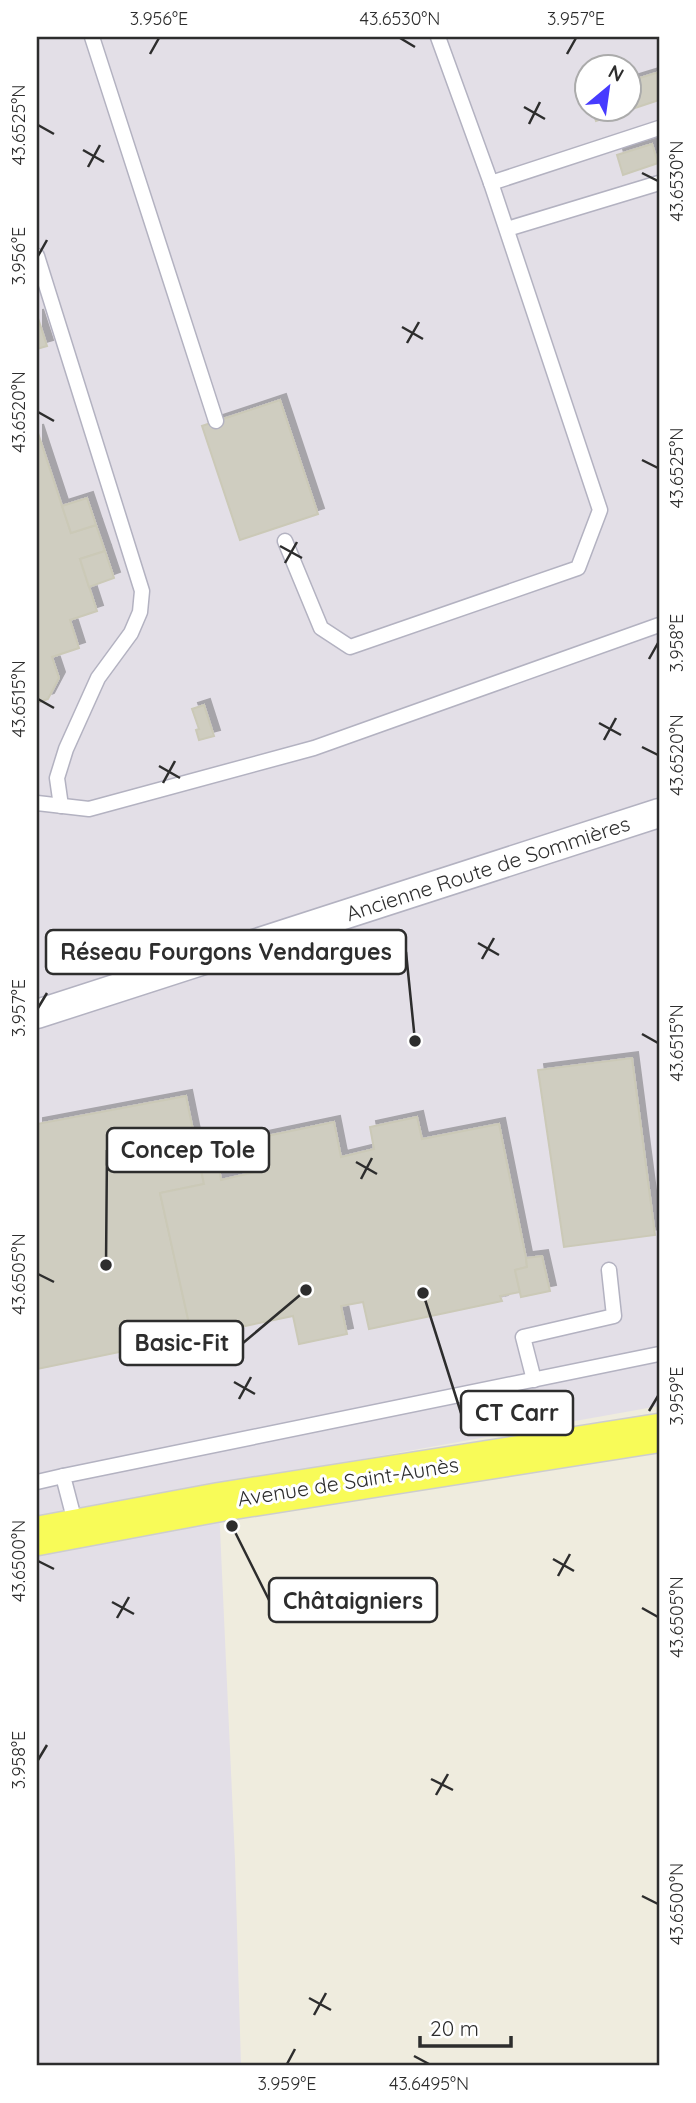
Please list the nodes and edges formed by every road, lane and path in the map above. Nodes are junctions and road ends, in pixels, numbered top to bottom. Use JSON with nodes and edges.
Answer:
{"nodes":[{"id":1,"x":92,"y":37,"type":"edge"},
{"id":2,"x":438,"y":37,"type":"edge"},
{"id":3,"x":659,"y":128,"type":"edge"},
{"id":4,"x":491,"y":183,"type":"junction"},
{"id":5,"x":659,"y":183,"type":"edge"},
{"id":6,"x":507,"y":229,"type":"junction"},
{"id":7,"x":37,"y":256,"type":"edge"},
{"id":8,"x":216,"y":421,"type":"dead end"},
{"id":9,"x":285,"y":541,"type":"dead end"},
{"id":10,"x":659,"y":625,"type":"edge"},
{"id":11,"x":37,"y":803,"type":"edge"},
{"id":12,"x":61,"y":806,"type":"junction"},
{"id":13,"x":659,"y":813,"type":"edge"},
{"id":14,"x":37,"y":1014,"type":"edge"},
{"id":15,"x":609,"y":1270,"type":"dead end"},
{"id":16,"x":659,"y":1354,"type":"edge"},
{"id":17,"x":534,"y":1380,"type":"junction"},
{"id":18,"x":659,"y":1433,"type":"edge"},
{"id":19,"x":63,"y":1476,"type":"junction"},
{"id":20,"x":37,"y":1482,"type":"edge"},
{"id":21,"x":77,"y":1528,"type":"junction"},
{"id":22,"x":37,"y":1536,"type":"edge"}],
"edges":[{"from":1,"to":8,"type":"lane"},
{"from":2,"to":4,"type":"lane"},
{"from":3,"to":4,"type":"lane"},
{"from":4,"to":6,"type":"lane"},
{"from":5,"to":6,"type":"lane"},
{"from":6,"to":9,"type":"lane"},
{"from":7,"to":12,"type":"lane"},
{"from":10,"to":12,"type":"lane"},
{"from":11,"to":12,"type":"lane"},
{"from":13,"to":14,"type":"street","name":"Ancienne Route de Sommières"},
{"from":15,"to":17,"type":"lane"},
{"from":16,"to":17,"type":"lane"},
{"from":17,"to":19,"type":"lane"},
{"from":18,"to":21,"type":"main road","name":"Avenue de Saint-Aunès"},
{"from":19,"to":20,"type":"lane"},
{"from":19,"to":21,"type":"lane"},
{"from":21,"to":22,"type":"main road","name":"Avenue de Saint-Aunès"}]}
